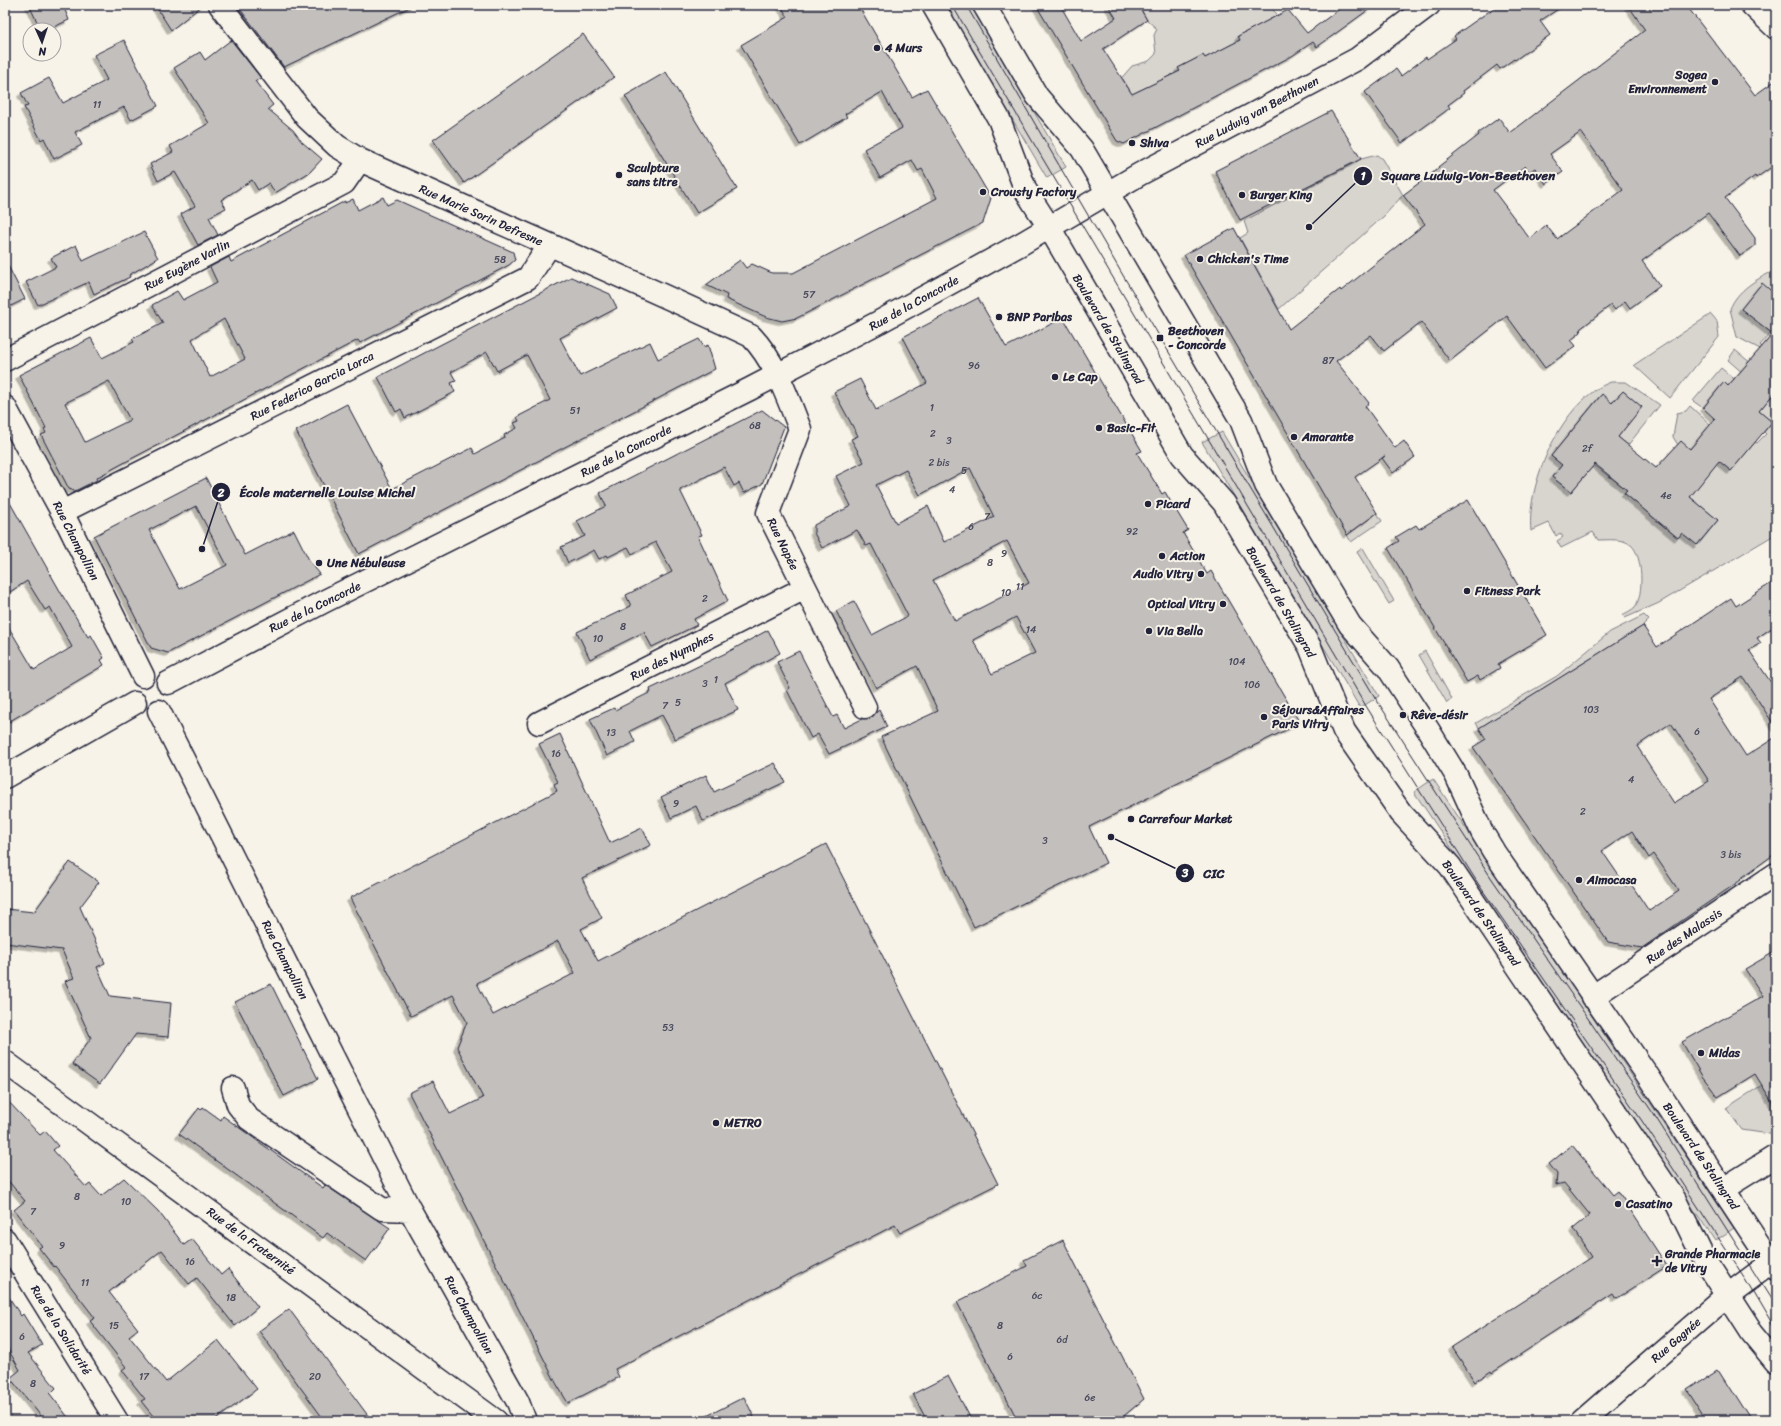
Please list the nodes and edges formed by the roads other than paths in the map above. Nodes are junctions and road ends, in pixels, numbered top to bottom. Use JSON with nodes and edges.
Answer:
{"nodes":[{"id":1,"x":220,"y":5,"type":"edge"},
{"id":2,"x":933,"y":5,"type":"edge"},
{"id":3,"x":984,"y":5,"type":"edge"},
{"id":4,"x":1429,"y":5,"type":"edge"},
{"id":5,"x":1752,"y":5,"type":"edge"},
{"id":6,"x":1776,"y":28,"type":"edge"},
{"id":7,"x":360,"y":160,"type":"junction"},
{"id":8,"x":1108,"y":192,"type":"junction"},
{"id":9,"x":1079,"y":210,"type":"joint"},
{"id":10,"x":1049,"y":227,"type":"junction"},
{"id":11,"x":549,"y":246,"type":"junction"},
{"id":12,"x":5,"y":360,"type":"edge"},
{"id":13,"x":778,"y":375,"type":"junction"},
{"id":14,"x":5,"y":406,"type":"edge"},
{"id":15,"x":62,"y":512,"type":"junction"},
{"id":16,"x":805,"y":588,"type":"junction"},
{"id":17,"x":143,"y":676,"type":"junction"},
{"id":18,"x":168,"y":683,"type":"junction"},
{"id":19,"x":135,"y":703,"type":"junction"},
{"id":20,"x":865,"y":707,"type":"dead end"},
{"id":21,"x":159,"y":711,"type":"junction"},
{"id":22,"x":539,"y":723,"type":"dead end"},
{"id":23,"x":5,"y":777,"type":"edge"},
{"id":24,"x":1776,"y":874,"type":"edge"},
{"id":25,"x":1592,"y":997,"type":"junction"},
{"id":26,"x":5,"y":1062,"type":"edge"},
{"id":27,"x":233,"y":1088,"type":"dead end"},
{"id":28,"x":1776,"y":1156,"type":"edge"},
{"id":29,"x":1723,"y":1189,"type":"junction"},
{"id":30,"x":410,"y":1210,"type":"junction"},
{"id":31,"x":5,"y":1240,"type":"edge"},
{"id":32,"x":1774,"y":1266,"type":"edge"},
{"id":33,"x":1728,"y":1295,"type":"junction"},
{"id":34,"x":1776,"y":1362,"type":"edge"},
{"id":35,"x":117,"y":1421,"type":"edge"},
{"id":36,"x":496,"y":1421,"type":"edge"},
{"id":37,"x":525,"y":1421,"type":"edge"},
{"id":38,"x":1583,"y":1421,"type":"edge"}],
"edges":[{"from":1,"to":7,"type":"street","name":"Rue Marie Sorin Defresne"},
{"from":2,"to":10,"type":"street","name":"Boulevard de Stalingrad"},
{"from":3,"to":8,"type":"street","name":"Boulevard de Stalingrad"},
{"from":4,"to":8,"type":"street","name":"Rue Ludwig van Beethoven"},
{"from":5,"to":6,"type":"street"},
{"from":7,"to":11,"type":"street","name":"Rue Marie Sorin Defresne"},
{"from":7,"to":12,"type":"street","name":"Rue Eugène Varlin"},
{"from":8,"to":9,"type":"street","name":"Rue Ludwig van Beethoven"},
{"from":8,"to":25,"type":"street","name":"Boulevard de Stalingrad"},
{"from":9,"to":10,"type":"street","name":"Rue de la Concorde"},
{"from":10,"to":13,"type":"street","name":"Rue de la Concorde"},
{"from":10,"to":33,"type":"street","name":"Boulevard de Stalingrad"},
{"from":11,"to":13,"type":"street","name":"Rue Marie Sorin Defresne"},
{"from":11,"to":15,"type":"street","name":"Rue Federico Garcia Lorca"},
{"from":13,"to":16,"type":"street","name":"Rue Napée"},
{"from":13,"to":18,"type":"street","name":"Rue de la Concorde"},
{"from":14,"to":15,"type":"street","name":"Rue Champollion"},
{"from":15,"to":17,"type":"street","name":"Rue Champollion"},
{"from":16,"to":20,"type":"street","name":"Rue Napée"},
{"from":16,"to":22,"type":"street","name":"Rue des Nymphes"},
{"from":17,"to":18,"type":"street"},
{"from":17,"to":19,"type":"street"},
{"from":18,"to":21,"type":"street"},
{"from":19,"to":21,"type":"street"},
{"from":19,"to":23,"type":"street"},
{"from":21,"to":30,"type":"street","name":"Rue Champollion"},
{"from":24,"to":25,"type":"street","name":"Rue des Malassis"},
{"from":25,"to":29,"type":"street","name":"Boulevard de Stalingrad"},
{"from":26,"to":36,"type":"street","name":"Rue de la Fraternité"},
{"from":27,"to":30,"type":"street"},
{"from":28,"to":29,"type":"street"},
{"from":29,"to":32,"type":"street","name":"Boulevard de Stalingrad"},
{"from":30,"to":37,"type":"street","name":"Rue Champollion"},
{"from":31,"to":35,"type":"street","name":"Rue de la Solidarité"},
{"from":32,"to":33,"type":"street","name":"Rue Gagnée"},
{"from":33,"to":34,"type":"street","name":"Boulevard de Stalingrad"},
{"from":33,"to":38,"type":"street","name":"Rue Gagnée"}]}
